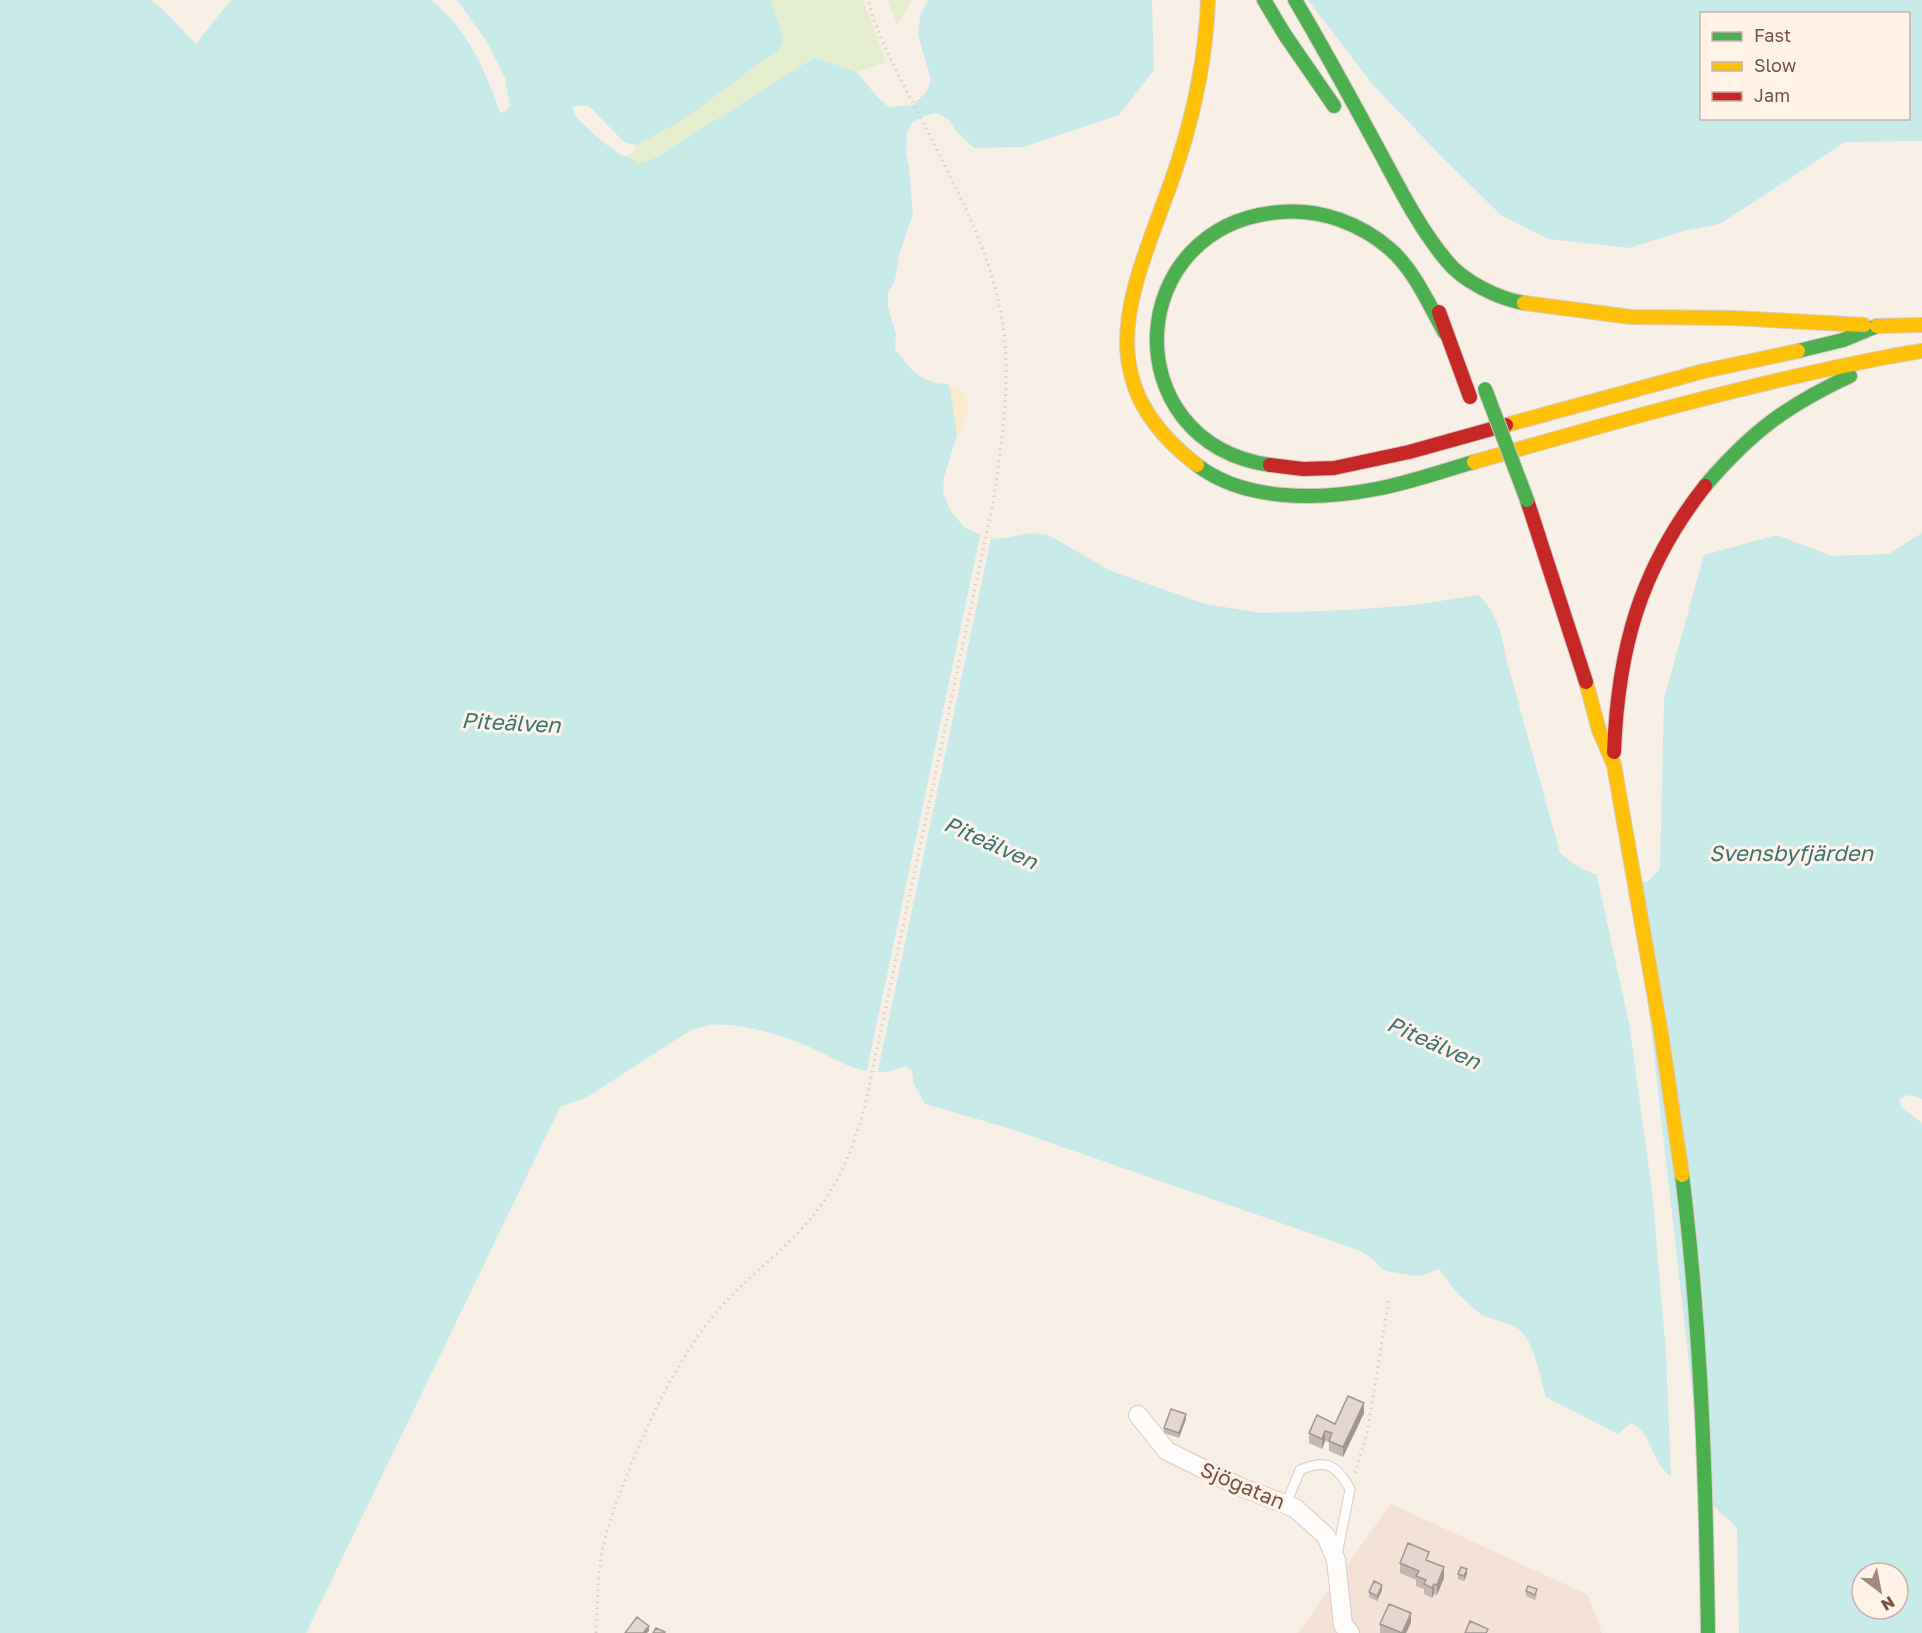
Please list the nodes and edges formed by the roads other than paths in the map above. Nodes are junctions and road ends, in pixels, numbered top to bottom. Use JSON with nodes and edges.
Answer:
{"nodes":[{"id":1,"x":1208,"y":0,"type":"edge"},
{"id":2,"x":1264,"y":0,"type":"edge"},
{"id":3,"x":1295,"y":0,"type":"edge"},
{"id":4,"x":1343,"y":119,"type":"dead end"},
{"id":5,"x":1410,"y":208,"type":"junction"},
{"id":6,"x":1410,"y":249,"type":"dead end"},
{"id":7,"x":1431,"y":260,"type":"dead end"},
{"id":8,"x":1449,"y":303,"type":"dead end"},
{"id":9,"x":1459,"y":324,"type":"dead end"},
{"id":10,"x":1922,"y":325,"type":"edge"},
{"id":11,"x":1877,"y":326,"type":"junction"},
{"id":12,"x":1445,"y":333,"type":"junction"},
{"id":13,"x":1922,"y":351,"type":"edge"},
{"id":14,"x":1892,"y":356,"type":"junction"},
{"id":15,"x":1483,"y":384,"type":"dead end"},
{"id":16,"x":1497,"y":473,"type":"dead end"},
{"id":17,"x":1614,"y":765,"type":"junction"},
{"id":18,"x":1138,"y":1414,"type":"dead end"},
{"id":19,"x":1286,"y":1504,"type":"junction"},
{"id":20,"x":1336,"y":1560,"type":"junction"},
{"id":21,"x":1350,"y":1633,"type":"edge"},
{"id":22,"x":1708,"y":1633,"type":"edge"}],
"edges":[{"from":1,"to":14,"type":"main road"},
{"from":2,"to":4,"type":"main road"},
{"from":3,"to":5,"type":"main road"},
{"from":5,"to":7,"type":"main road"},
{"from":5,"to":11,"type":"main road"},
{"from":6,"to":12,"type":"main road"},
{"from":8,"to":9,"type":"main road"},
{"from":10,"to":11,"type":"main road"},
{"from":11,"to":12,"type":"main road"},
{"from":12,"to":16,"type":"main road"},
{"from":13,"to":14,"type":"main road"},
{"from":14,"to":17,"type":"main road"},
{"from":15,"to":17,"type":"main road","bridge":true},
{"from":17,"to":22,"type":"main road"},
{"from":18,"to":19,"type":"street","name":"Sjögatan"},
{"from":19,"to":20,"type":"street","name":"Sjögatan"},
{"from":19,"to":20,"type":"lane"},
{"from":20,"to":21,"type":"street","name":"Sjögatan"}]}
